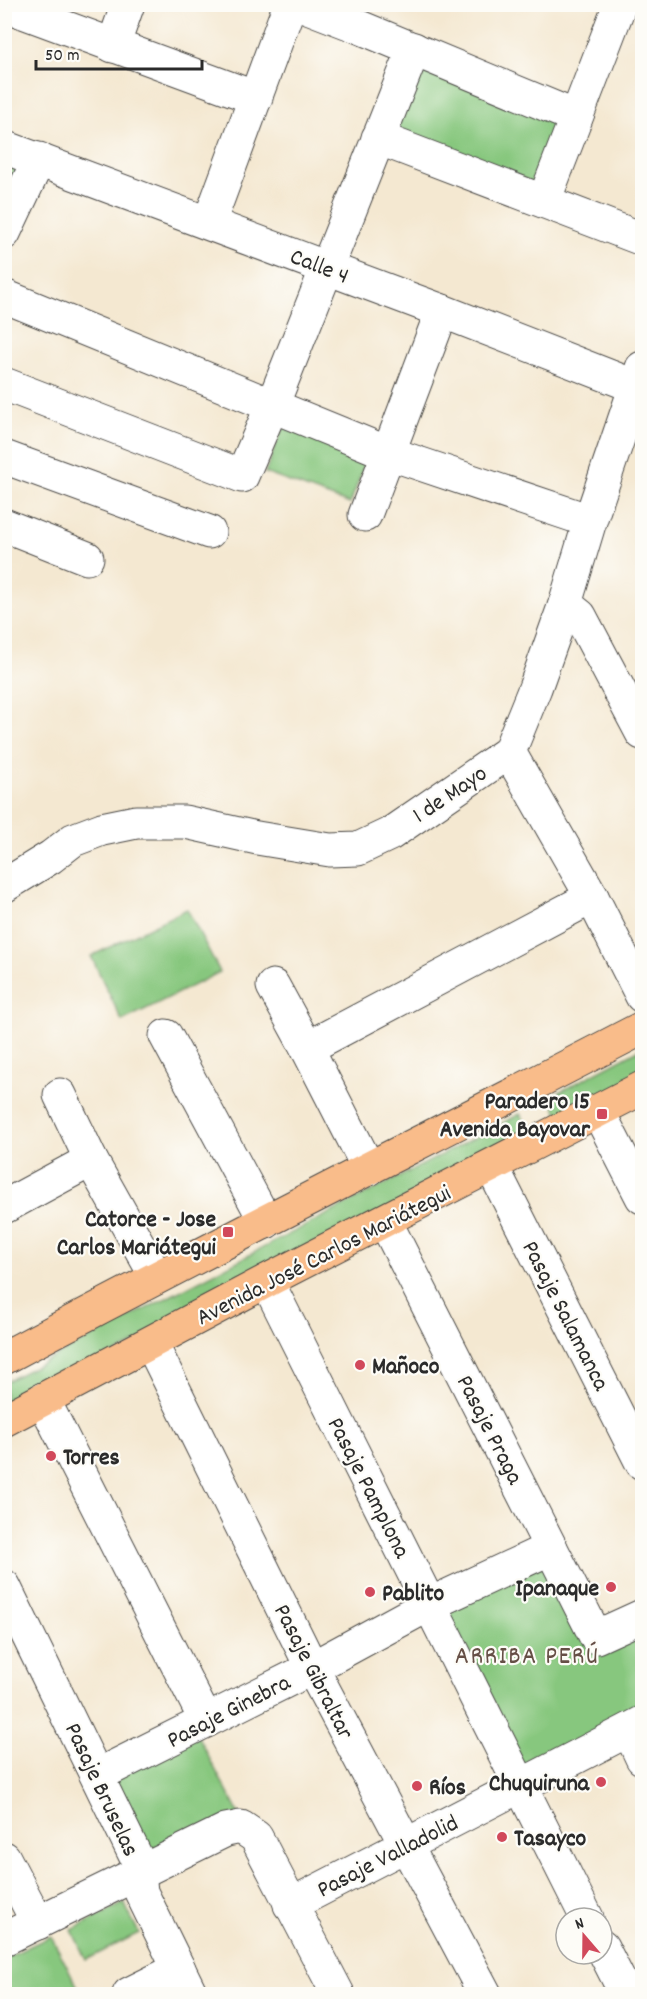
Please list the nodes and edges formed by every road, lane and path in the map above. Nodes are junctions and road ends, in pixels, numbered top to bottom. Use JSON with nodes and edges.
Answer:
{"nodes":[{"id":1,"x":128,"y":4,"type":"edge"},
{"id":2,"x":290,"y":4,"type":"edge"},
{"id":3,"x":300,"y":4,"type":"edge"},
{"id":4,"x":620,"y":4,"type":"edge"},
{"id":5,"x":6,"y":8,"type":"edge"},
{"id":6,"x":361,"y":15,"type":"edge"},
{"id":7,"x":113,"y":45,"type":"junction"},
{"id":8,"x":414,"y":49,"type":"junction"},
{"id":9,"x":256,"y":98,"type":"junction"},
{"id":10,"x":576,"y":117,"type":"junction"},
{"id":11,"x":378,"y":138,"type":"junction"},
{"id":12,"x":4,"y":147,"type":"edge"},
{"id":13,"x":39,"y":159,"type":"junction"},
{"id":14,"x":544,"y":201,"type":"junction"},
{"id":15,"x":209,"y":223,"type":"junction"},
{"id":16,"x":4,"y":233,"type":"edge"},
{"id":17,"x":642,"y":239,"type":"edge"},
{"id":18,"x":327,"y":268,"type":"junction"},
{"id":19,"x":4,"y":296,"type":"edge"},
{"id":20,"x":442,"y":311,"type":"junction"},
{"id":21,"x":640,"y":381,"type":"edge"},
{"id":22,"x":4,"y":384,"type":"edge"},
{"id":23,"x":272,"y":406,"type":"junction"},
{"id":24,"x":388,"y":453,"type":"junction"},
{"id":25,"x":4,"y":457,"type":"edge"},
{"id":26,"x":365,"y":515,"type":"dead end"},
{"id":27,"x":590,"y":521,"type":"junction"},
{"id":28,"x":4,"y":525,"type":"edge"},
{"id":29,"x":209,"y":532,"type":"dead end"},
{"id":30,"x":87,"y":558,"type":"dead end"},
{"id":31,"x":565,"y":604,"type":"junction"},
{"id":32,"x":642,"y":733,"type":"edge"},
{"id":33,"x":508,"y":752,"type":"junction"},
{"id":34,"x":4,"y":886,"type":"edge"},
{"id":35,"x":592,"y":897,"type":"junction"},
{"id":36,"x":273,"y":986,"type":"dead end"},
{"id":37,"x":642,"y":996,"type":"edge"},
{"id":38,"x":642,"y":1028,"type":"edge"},
{"id":39,"x":166,"y":1036,"type":"dead end"},
{"id":40,"x":307,"y":1048,"type":"junction"},
{"id":41,"x":528,"y":1087,"type":"junction"},
{"id":42,"x":642,"y":1088,"type":"edge"},
{"id":43,"x":60,"y":1095,"type":"dead end"},
{"id":44,"x":598,"y":1111,"type":"junction"},
{"id":45,"x":553,"y":1134,"type":"junction"},
{"id":46,"x":91,"y":1160,"type":"junction"},
{"id":47,"x":492,"y":1167,"type":"junction"},
{"id":48,"x":369,"y":1169,"type":"junction"},
{"id":49,"x":642,"y":1197,"type":"edge"},
{"id":50,"x":4,"y":1207,"type":"edge"},
{"id":51,"x":385,"y":1221,"type":"junction"},
{"id":52,"x":266,"y":1222,"type":"junction"},
{"id":53,"x":156,"y":1276,"type":"junction"},
{"id":54,"x":267,"y":1281,"type":"junction"},
{"id":55,"x":151,"y":1343,"type":"junction"},
{"id":56,"x":4,"y":1358,"type":"edge"},
{"id":57,"x":43,"y":1399,"type":"junction"},
{"id":58,"x":4,"y":1420,"type":"edge"},
{"id":59,"x":642,"y":1463,"type":"edge"},
{"id":60,"x":551,"y":1548,"type":"junction"},
{"id":61,"x":4,"y":1586,"type":"edge"},
{"id":62,"x":428,"y":1605,"type":"junction"},
{"id":63,"x":642,"y":1616,"type":"edge"},
{"id":64,"x":312,"y":1668,"type":"junction"},
{"id":65,"x":206,"y":1721,"type":"junction"},
{"id":66,"x":638,"y":1737,"type":"edge"},
{"id":67,"x":98,"y":1776,"type":"junction"},
{"id":68,"x":521,"y":1787,"type":"junction"},
{"id":69,"x":405,"y":1846,"type":"junction"},
{"id":70,"x":4,"y":1858,"type":"edge"},
{"id":71,"x":139,"y":1874,"type":"junction"},
{"id":72,"x":290,"y":1905,"type":"junction"},
{"id":73,"x":581,"y":1906,"type":"edge"},
{"id":74,"x":38,"y":1923,"type":"junction"},
{"id":75,"x":4,"y":1939,"type":"edge"},
{"id":76,"x":612,"y":1966,"type":"edge"},
{"id":77,"x":185,"y":1982,"type":"edge"},
{"id":78,"x":129,"y":1995,"type":"edge"},
{"id":79,"x":338,"y":1995,"type":"edge"},
{"id":80,"x":485,"y":1995,"type":"edge"},
{"id":81,"x":626,"y":1995,"type":"edge"}],
"edges":[{"from":1,"to":7,"type":"street"},
{"from":2,"to":9,"type":"street"},
{"from":3,"to":6,"type":"street"},
{"from":4,"to":10,"type":"street"},
{"from":5,"to":7,"type":"street"},
{"from":6,"to":8,"type":"street"},
{"from":7,"to":9,"type":"street"},
{"from":8,"to":10,"type":"street"},
{"from":8,"to":11,"type":"street"},
{"from":9,"to":15,"type":"street"},
{"from":10,"to":14,"type":"street"},
{"from":11,"to":14,"type":"street"},
{"from":11,"to":18,"type":"street"},
{"from":12,"to":13,"type":"street","name":"Calle 4"},
{"from":13,"to":15,"type":"street","name":"Calle 4"},
{"from":13,"to":16,"type":"street"},
{"from":14,"to":17,"type":"street"},
{"from":15,"to":18,"type":"street","name":"Calle 4"},
{"from":18,"to":20,"type":"street","name":"Calle 4"},
{"from":18,"to":23,"type":"street"},
{"from":19,"to":23,"type":"street"},
{"from":20,"to":21,"type":"street","name":"Calle 4"},
{"from":20,"to":24,"type":"street"},
{"from":21,"to":27,"type":"street","name":"1 de Mayo"},
{"from":22,"to":23,"type":"street"},
{"from":23,"to":24,"type":"street"},
{"from":24,"to":26,"type":"street"},
{"from":24,"to":27,"type":"street"},
{"from":25,"to":29,"type":"street"},
{"from":27,"to":31,"type":"street","name":"1 de Mayo"},
{"from":28,"to":30,"type":"street"},
{"from":31,"to":32,"type":"street"},
{"from":31,"to":33,"type":"street","name":"1 de Mayo"},
{"from":33,"to":34,"type":"street","name":"1 de Mayo"},
{"from":33,"to":35,"type":"street"},
{"from":35,"to":37,"type":"street"},
{"from":35,"to":40,"type":"street"},
{"from":36,"to":40,"type":"street"},
{"from":38,"to":41,"type":"main road"},
{"from":39,"to":52,"type":"street"},
{"from":40,"to":48,"type":"street"},
{"from":41,"to":45,"type":"main road"},
{"from":41,"to":48,"type":"main road"},
{"from":42,"to":44,"type":"main road","name":"Avenida José Carlos Mariátegui"},
{"from":43,"to":46,"type":"street"},
{"from":44,"to":45,"type":"main road","name":"Avenida José Carlos Mariátegui"},
{"from":44,"to":49,"type":"street"},
{"from":45,"to":47,"type":"main road","name":"Avenida José Carlos Mariátegui"},
{"from":46,"to":50,"type":"street"},
{"from":46,"to":53,"type":"street"},
{"from":47,"to":51,"type":"main road","name":"Avenida José Carlos Mariátegui"},
{"from":47,"to":59,"type":"street","name":"Pasaje Salamanca"},
{"from":48,"to":52,"type":"main road"},
{"from":51,"to":54,"type":"main road","name":"Avenida José Carlos Mariátegui"},
{"from":51,"to":60,"type":"street","name":"Pasaje Praga"},
{"from":52,"to":53,"type":"main road"},
{"from":53,"to":56,"type":"main road"},
{"from":54,"to":55,"type":"main road","name":"Avenida José Carlos Mariátegui"},
{"from":54,"to":62,"type":"street","name":"Pasaje Pamplona"},
{"from":55,"to":57,"type":"main road","name":"Avenida José Carlos Mariátegui"},
{"from":55,"to":64,"type":"street","name":"Pasaje Gibraltar"},
{"from":57,"to":58,"type":"main road","name":"Avenida José Carlos Mariátegui"},
{"from":57,"to":65,"type":"street"},
{"from":60,"to":62,"type":"street","name":"Pasaje Ginebra"},
{"from":60,"to":63,"type":"street","name":"Pasaje Praga"},
{"from":61,"to":67,"type":"street","name":"Pasaje Bruselas"},
{"from":62,"to":64,"type":"street","name":"Pasaje Ginebra"},
{"from":62,"to":68,"type":"street","name":"Pasaje Pamplona"},
{"from":64,"to":65,"type":"street","name":"Pasaje Ginebra"},
{"from":64,"to":69,"type":"street","name":"Pasaje Gibraltar"},
{"from":65,"to":67,"type":"street","name":"Pasaje Ginebra"},
{"from":66,"to":68,"type":"street","name":"Pasaje Valladolid"},
{"from":67,"to":71,"type":"street","name":"Pasaje Bruselas"},
{"from":68,"to":69,"type":"street","name":"Pasaje Valladolid"},
{"from":68,"to":73,"type":"street","name":"Pasaje Pamplona"},
{"from":69,"to":72,"type":"street","name":"Pasaje Valladolid"},
{"from":69,"to":80,"type":"street","name":"Pasaje Gibraltar"},
{"from":70,"to":74,"type":"street"},
{"from":71,"to":72,"type":"street"},
{"from":71,"to":74,"type":"street"},
{"from":71,"to":77,"type":"street","name":"Pasaje Bruselas"},
{"from":72,"to":79,"type":"street"},
{"from":74,"to":75,"type":"street"},
{"from":76,"to":81,"type":"street"},
{"from":77,"to":78,"type":"street"}]}
